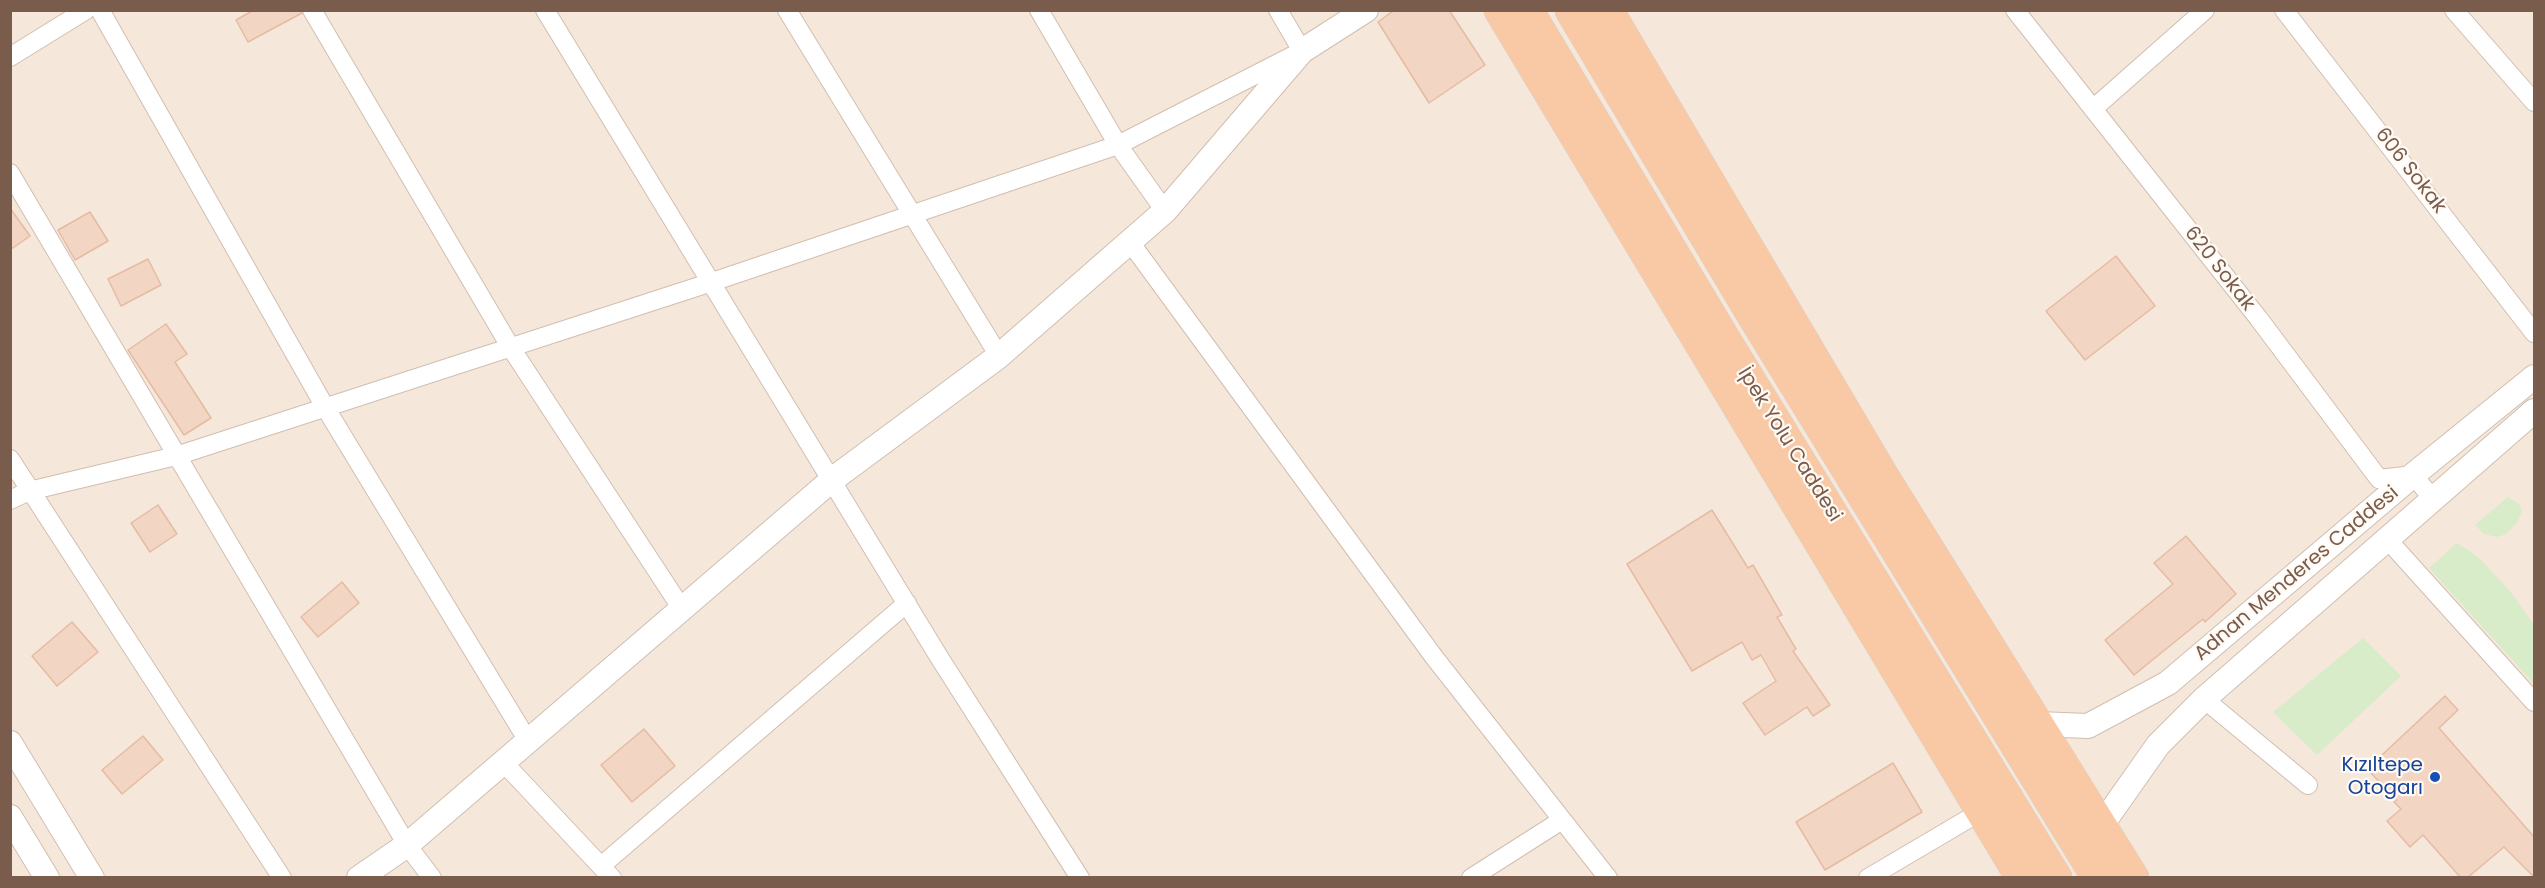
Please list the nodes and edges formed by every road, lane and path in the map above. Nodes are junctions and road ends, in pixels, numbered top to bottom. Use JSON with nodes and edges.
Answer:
{"nodes":[{"id":1,"x":86,"y":10,"type":"edge"},
{"id":2,"x":100,"y":10,"type":"edge"},
{"id":3,"x":312,"y":10,"type":"edge"},
{"id":4,"x":545,"y":10,"type":"edge"},
{"id":5,"x":787,"y":10,"type":"edge"},
{"id":6,"x":1039,"y":10,"type":"edge"},
{"id":7,"x":1278,"y":10,"type":"edge"},
{"id":8,"x":1366,"y":10,"type":"edge"},
{"id":9,"x":1500,"y":10,"type":"edge"},
{"id":10,"x":1527,"y":10,"type":"edge"},
{"id":11,"x":1571,"y":10,"type":"edge"},
{"id":12,"x":1606,"y":10,"type":"edge"},
{"id":13,"x":2015,"y":10,"type":"edge"},
{"id":14,"x":2205,"y":10,"type":"edge"},
{"id":15,"x":2284,"y":10,"type":"edge"},
{"id":16,"x":2454,"y":10,"type":"edge"},
{"id":17,"x":1302,"y":51,"type":"junction"},
{"id":18,"x":10,"y":57,"type":"edge"},
{"id":19,"x":2535,"y":102,"type":"edge"},
{"id":20,"x":2093,"y":109,"type":"junction"},
{"id":21,"x":1118,"y":145,"type":"junction"},
{"id":22,"x":10,"y":173,"type":"edge"},
{"id":23,"x":1165,"y":211,"type":"junction"},
{"id":24,"x":911,"y":215,"type":"junction"},
{"id":25,"x":1130,"y":242,"type":"junction"},
{"id":26,"x":712,"y":282,"type":"junction"},
{"id":27,"x":2535,"y":333,"type":"edge"},
{"id":28,"x":511,"y":348,"type":"junction"},
{"id":29,"x":999,"y":357,"type":"junction"},
{"id":30,"x":2535,"y":376,"type":"edge"},
{"id":31,"x":325,"y":407,"type":"junction"},
{"id":32,"x":2535,"y":411,"type":"edge"},
{"id":33,"x":176,"y":456,"type":"junction"},
{"id":34,"x":10,"y":459,"type":"edge"},
{"id":35,"x":2413,"y":475,"type":"junction"},
{"id":36,"x":833,"y":479,"type":"junction"},
{"id":37,"x":29,"y":491,"type":"junction"},
{"id":38,"x":2433,"y":499,"type":"junction"},
{"id":39,"x":10,"y":500,"type":"edge"},
{"id":40,"x":2387,"y":539,"type":"junction"},
{"id":41,"x":907,"y":603,"type":"junction"},
{"id":42,"x":682,"y":609,"type":"junction"},
{"id":43,"x":2204,"y":699,"type":"junction"},
{"id":44,"x":2535,"y":702,"type":"edge"},
{"id":45,"x":2038,"y":724,"type":"junction"},
{"id":46,"x":528,"y":741,"type":"junction"},
{"id":47,"x":10,"y":743,"type":"edge"},
{"id":48,"x":503,"y":762,"type":"junction"},
{"id":49,"x":2308,"y":785,"type":"dead end"},
{"id":50,"x":1980,"y":812,"type":"junction"},
{"id":51,"x":10,"y":817,"type":"edge"},
{"id":52,"x":1562,"y":820,"type":"junction"},
{"id":53,"x":2101,"y":826,"type":"junction"},
{"id":54,"x":407,"y":845,"type":"junction"},
{"id":55,"x":606,"y":872,"type":"edge"},
{"id":56,"x":47,"y":878,"type":"edge"},
{"id":57,"x":92,"y":878,"type":"edge"},
{"id":58,"x":282,"y":878,"type":"edge"},
{"id":59,"x":359,"y":878,"type":"edge"},
{"id":60,"x":432,"y":878,"type":"edge"},
{"id":61,"x":1080,"y":878,"type":"edge"},
{"id":62,"x":1471,"y":878,"type":"edge"},
{"id":63,"x":1608,"y":878,"type":"edge"},
{"id":64,"x":1868,"y":878,"type":"edge"},
{"id":65,"x":2022,"y":878,"type":"edge"},
{"id":66,"x":2056,"y":878,"type":"edge"},
{"id":67,"x":2098,"y":878,"type":"edge"},
{"id":68,"x":2133,"y":878,"type":"edge"}],
"edges":[{"from":1,"to":18,"type":"street"},
{"from":2,"to":31,"type":"street"},
{"from":3,"to":28,"type":"street"},
{"from":4,"to":26,"type":"street"},
{"from":5,"to":24,"type":"street"},
{"from":6,"to":21,"type":"street"},
{"from":7,"to":17,"type":"street"},
{"from":8,"to":17,"type":"street"},
{"from":9,"to":50,"type":"highway"},
{"from":10,"to":66,"type":"highway","name":"İpek Yolu Caddesi"},
{"from":11,"to":67,"type":"highway","name":"İpek Yolu Caddesi"},
{"from":12,"to":45,"type":"highway"},
{"from":13,"to":20,"type":"street","name":"620 Sokak"},
{"from":14,"to":20,"type":"street"},
{"from":15,"to":27,"type":"street","name":"606 Sokak"},
{"from":16,"to":19,"type":"street"},
{"from":17,"to":21,"type":"street"},
{"from":17,"to":23,"type":"street"},
{"from":20,"to":35,"type":"street","name":"620 Sokak"},
{"from":21,"to":23,"type":"street"},
{"from":21,"to":24,"type":"street"},
{"from":22,"to":33,"type":"street"},
{"from":23,"to":25,"type":"street"},
{"from":24,"to":26,"type":"street"},
{"from":24,"to":29,"type":"street"},
{"from":25,"to":29,"type":"street"},
{"from":25,"to":52,"type":"street"},
{"from":26,"to":28,"type":"street"},
{"from":26,"to":36,"type":"street"},
{"from":28,"to":31,"type":"street"},
{"from":28,"to":42,"type":"street"},
{"from":29,"to":36,"type":"street"},
{"from":30,"to":35,"type":"street","name":"Adnan Menderes Caddesi"},
{"from":31,"to":33,"type":"street"},
{"from":31,"to":46,"type":"street"},
{"from":32,"to":38,"type":"street","name":"Adnan Menderes Caddesi"},
{"from":33,"to":37,"type":"street"},
{"from":33,"to":54,"type":"street"},
{"from":34,"to":37,"type":"street"},
{"from":35,"to":38,"type":"street"},
{"from":35,"to":45,"type":"street","name":"Adnan Menderes Caddesi"},
{"from":36,"to":41,"type":"street"},
{"from":36,"to":42,"type":"street"},
{"from":37,"to":39,"type":"street"},
{"from":37,"to":58,"type":"street"},
{"from":38,"to":40,"type":"street","name":"Adnan Menderes Caddesi"},
{"from":40,"to":43,"type":"street","name":"Adnan Menderes Caddesi"},
{"from":40,"to":44,"type":"street"},
{"from":41,"to":55,"type":"street"},
{"from":41,"to":61,"type":"street"},
{"from":42,"to":46,"type":"street"},
{"from":43,"to":49,"type":"street"},
{"from":43,"to":53,"type":"street","name":"Adnan Menderes Caddesi"},
{"from":45,"to":53,"type":"highway"},
{"from":46,"to":48,"type":"street"},
{"from":47,"to":57,"type":"street"},
{"from":48,"to":54,"type":"street"},
{"from":48,"to":55,"type":"street"},
{"from":50,"to":64,"type":"street"},
{"from":50,"to":65,"type":"highway"},
{"from":51,"to":56,"type":"street"},
{"from":52,"to":62,"type":"street"},
{"from":52,"to":63,"type":"street"},
{"from":53,"to":68,"type":"highway"},
{"from":54,"to":59,"type":"street"},
{"from":54,"to":60,"type":"street"}]}
